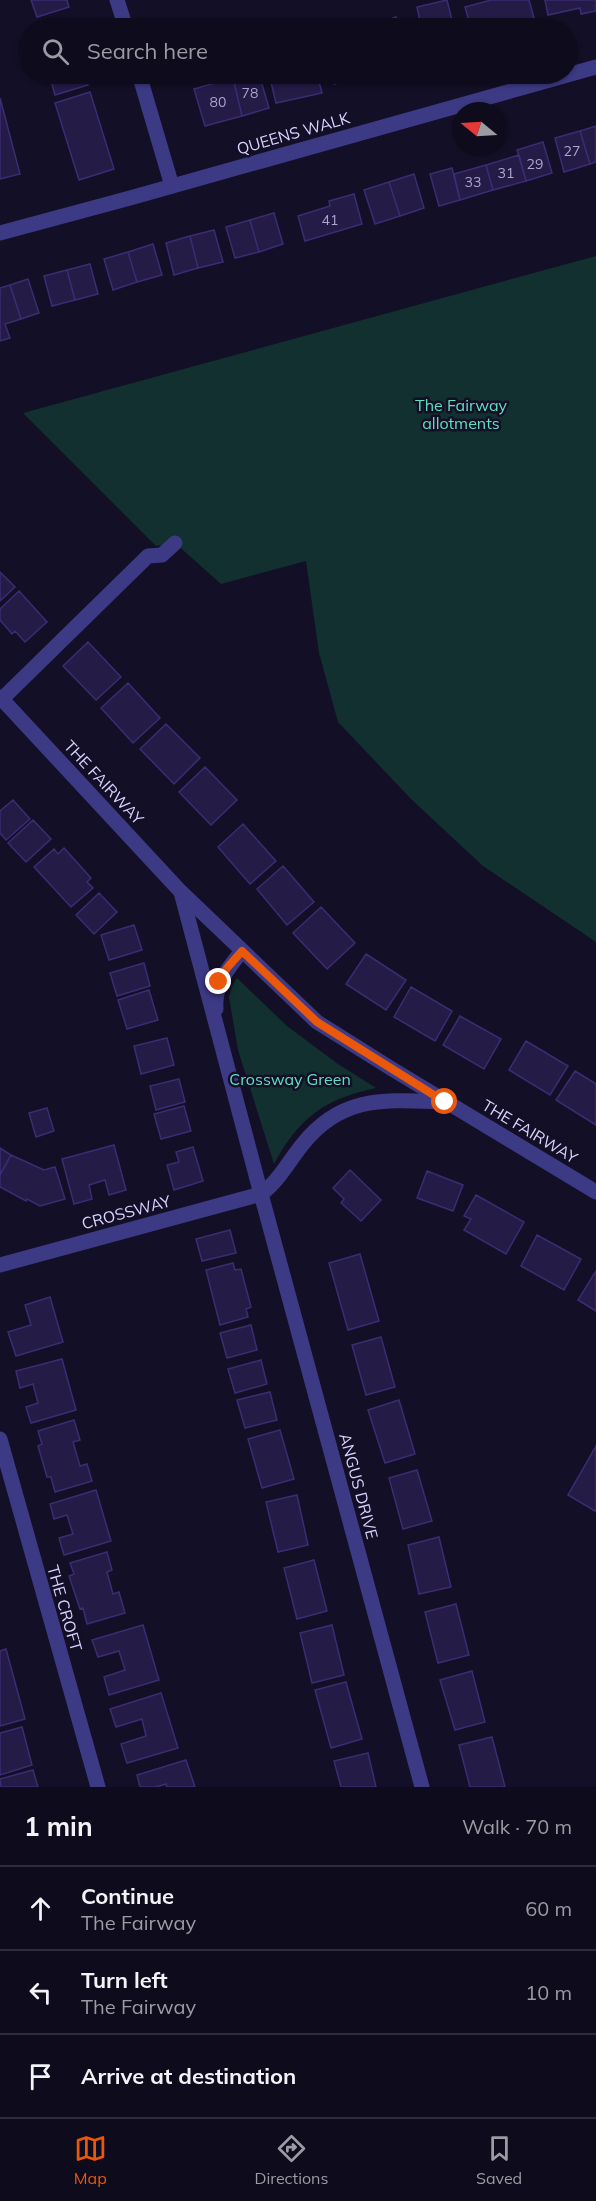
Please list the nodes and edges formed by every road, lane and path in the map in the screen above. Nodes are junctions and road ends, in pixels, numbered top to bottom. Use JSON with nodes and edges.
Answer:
{"nodes":[{"id":1,"x":117,"y":0,"type":"edge"},
{"id":2,"x":123,"y":18,"type":"edge"},
{"id":3,"x":596,"y":67,"type":"edge"},
{"id":4,"x":578,"y":72,"type":"edge"},
{"id":5,"x":142,"y":84,"type":"edge"},
{"id":6,"x":535,"y":84,"type":"edge"},
{"id":7,"x":172,"y":186,"type":"junction"},
{"id":8,"x":0,"y":233,"type":"edge"},
{"id":9,"x":175,"y":543,"type":"dead end"},
{"id":10,"x":1,"y":698,"type":"edge"},
{"id":11,"x":181,"y":892,"type":"junction"},
{"id":12,"x":242,"y":951,"type":"junction"},
{"id":13,"x":218,"y":1031,"type":"junction"},
{"id":14,"x":445,"y":1102,"type":"junction"},
{"id":15,"x":596,"y":1192,"type":"edge"},
{"id":16,"x":261,"y":1194,"type":"junction"},
{"id":17,"x":0,"y":1264,"type":"edge"},
{"id":18,"x":0,"y":1439,"type":"edge"},
{"id":19,"x":98,"y":1787,"type":"edge"},
{"id":20,"x":422,"y":1787,"type":"edge"}],
"edges":[{"from":1,"to":2,"type":"street"},
{"from":3,"to":4,"type":"street","name":"QUEENS WALK"},
{"from":5,"to":7,"type":"street"},
{"from":6,"to":7,"type":"street","name":"QUEENS WALK"},
{"from":7,"to":8,"type":"street","name":"QUEENS WALK"},
{"from":9,"to":10,"type":"street"},
{"from":10,"to":11,"type":"street","name":"THE FAIRWAY"},
{"from":11,"to":12,"type":"street","name":"THE FAIRWAY"},
{"from":11,"to":13,"type":"street","name":"THE FAIRWAY"},
{"from":12,"to":13,"type":"street","name":"THE FAIRWAY"},
{"from":12,"to":14,"type":"street","name":"THE FAIRWAY"},
{"from":13,"to":16,"type":"street","name":"THE FAIRWAY"},
{"from":14,"to":15,"type":"street","name":"THE FAIRWAY"},
{"from":14,"to":16,"type":"street","name":"THE FAIRWAY"},
{"from":16,"to":17,"type":"street","name":"CROSSWAY"},
{"from":16,"to":20,"type":"street","name":"ANGUS DRIVE"},
{"from":18,"to":19,"type":"street","name":"THE CROFT"}]}
